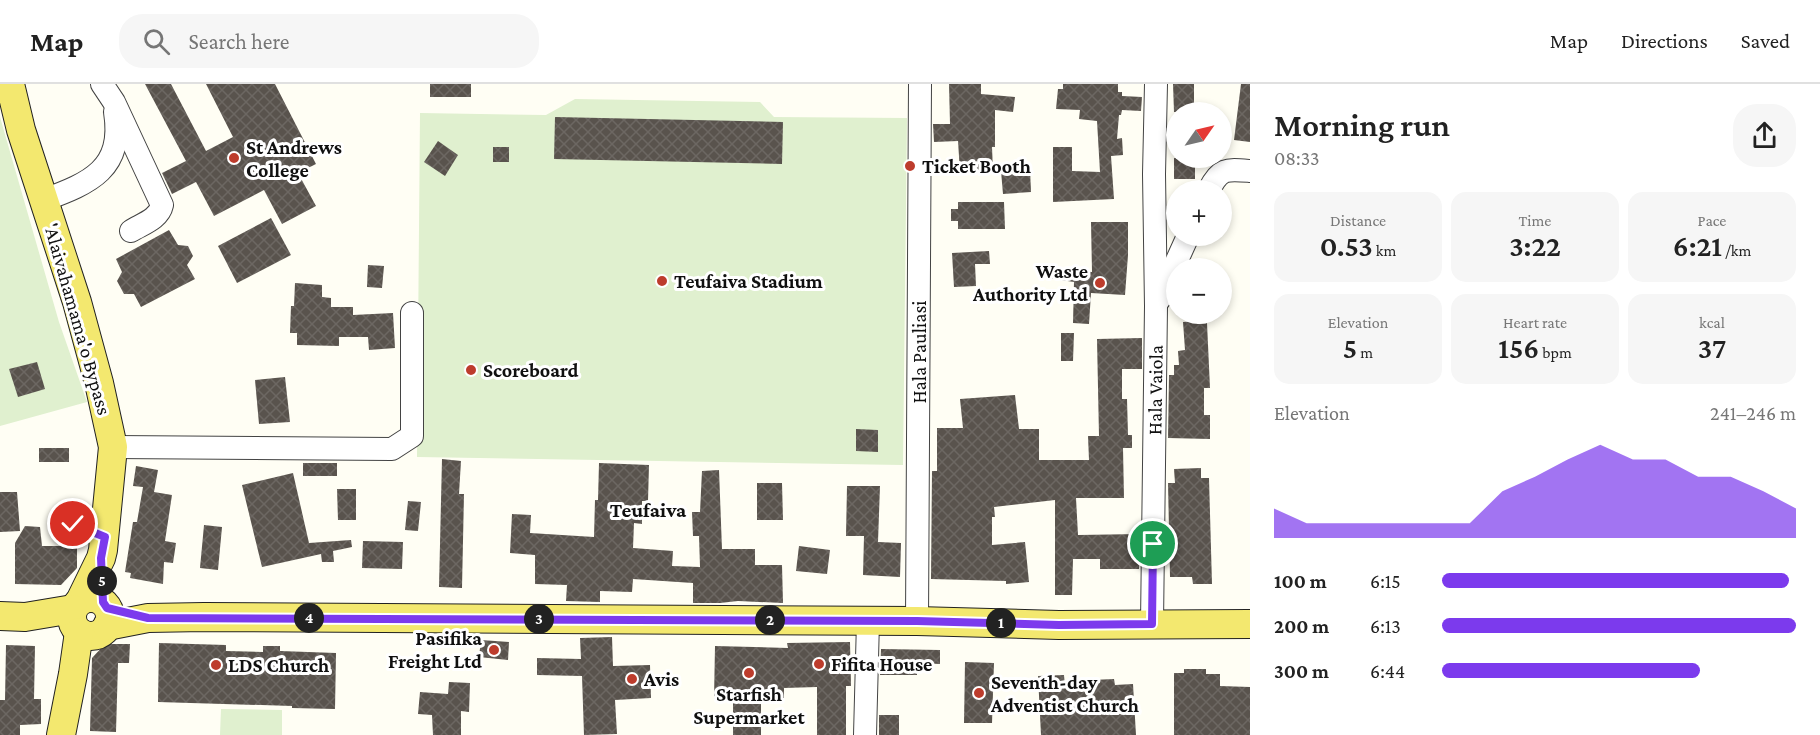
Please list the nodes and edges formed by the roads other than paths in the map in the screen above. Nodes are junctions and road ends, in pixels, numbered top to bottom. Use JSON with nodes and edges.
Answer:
{"nodes":[{"id":1,"x":10,"y":84,"type":"edge"},
{"id":2,"x":920,"y":84,"type":"edge"},
{"id":3,"x":1156,"y":84,"type":"edge"},
{"id":4,"x":108,"y":93,"type":"edge"},
{"id":5,"x":1250,"y":171,"type":"edge"},
{"id":6,"x":1214,"y":180,"type":"edge"},
{"id":7,"x":44,"y":200,"type":"junction"},
{"id":8,"x":131,"y":231,"type":"dead end"},
{"id":9,"x":1183,"y":246,"type":"edge"},
{"id":10,"x":1156,"y":306,"type":"junction"},
{"id":11,"x":412,"y":313,"type":"dead end"},
{"id":12,"x":113,"y":447,"type":"junction"},
{"id":13,"x":73,"y":524,"type":"dead end"},
{"id":14,"x":103,"y":548,"type":"junction"},
{"id":15,"x":13,"y":616,"type":"edge"},
{"id":16,"x":90,"y":617,"type":"junction"},
{"id":17,"x":868,"y":621,"type":"junction"},
{"id":18,"x":917,"y":621,"type":"junction"},
{"id":19,"x":1152,"y":624,"type":"junction"},
{"id":20,"x":1250,"y":624,"type":"edge"},
{"id":21,"x":62,"y":735,"type":"edge"},
{"id":22,"x":865,"y":735,"type":"edge"}],
"edges":[{"from":1,"to":7,"type":"main road","name":"'Alaivahamama'o Bypass"},
{"from":2,"to":18,"type":"street","name":"Hala Pauliasi"},
{"from":3,"to":10,"type":"street","name":"Hala Vaiola"},
{"from":4,"to":7,"type":"street"},
{"from":4,"to":8,"type":"street"},
{"from":5,"to":6,"type":"street"},
{"from":7,"to":12,"type":"main road","name":"'Alaivahamama'o Bypass"},
{"from":9,"to":10,"type":"street"},
{"from":10,"to":19,"type":"street","name":"Hala Vaiola"},
{"from":11,"to":12,"type":"street"},
{"from":12,"to":14,"type":"main road","name":"'Alaivahamama'o Bypass"},
{"from":13,"to":14,"type":"street"},
{"from":14,"to":16,"type":"main road","name":"'Alaivahamama'o Bypass"},
{"from":15,"to":16,"type":"main road"},
{"from":16,"to":17,"type":"main road"},
{"from":16,"to":21,"type":"main road","name":"'Alaivahamama'o Bypass"},
{"from":17,"to":18,"type":"main road"},
{"from":17,"to":22,"type":"street"},
{"from":18,"to":19,"type":"main road"},
{"from":19,"to":20,"type":"main road"}]}
